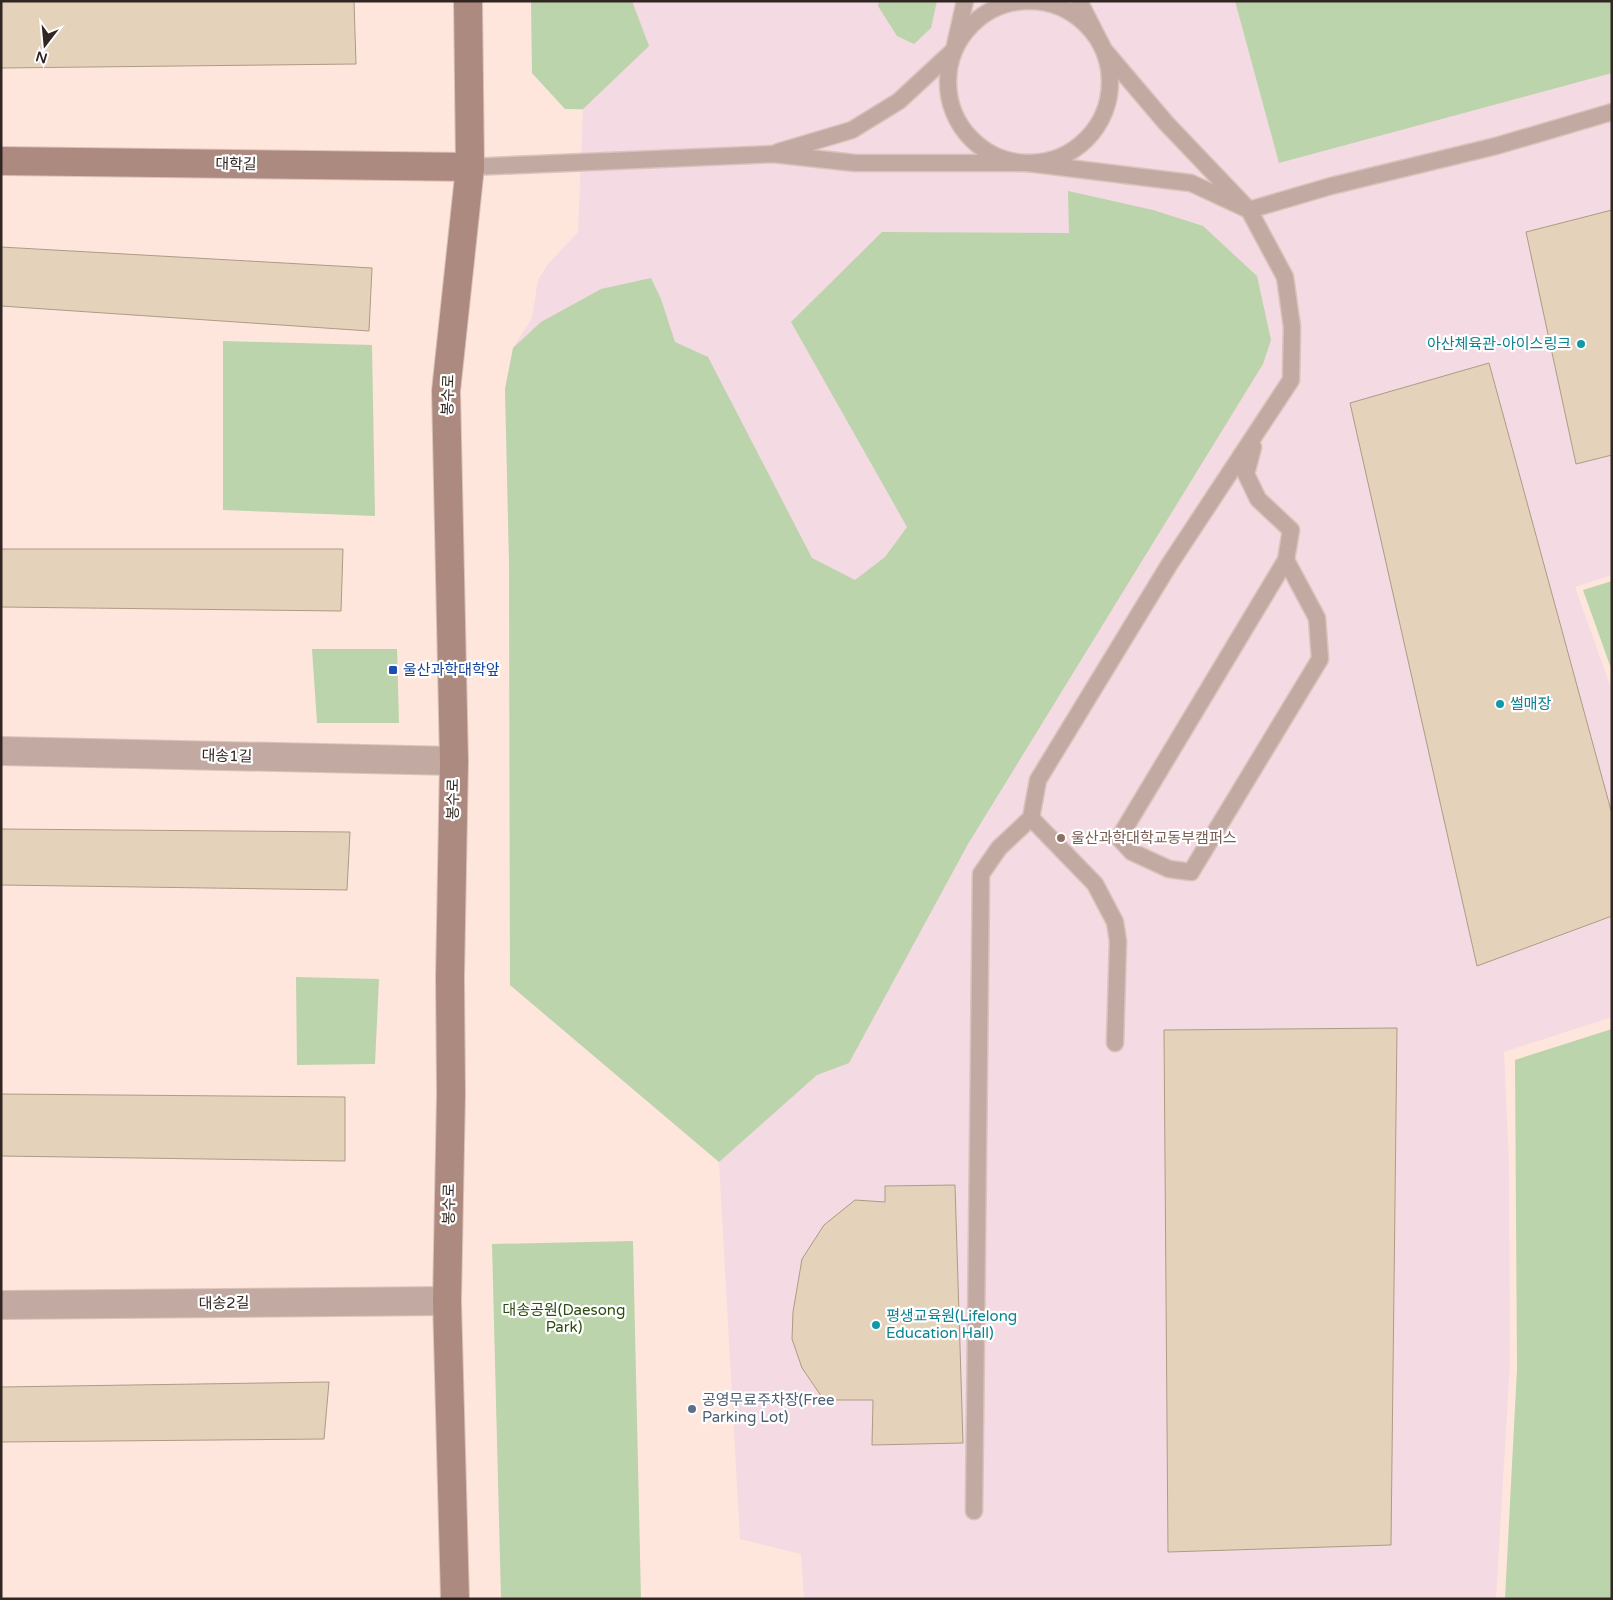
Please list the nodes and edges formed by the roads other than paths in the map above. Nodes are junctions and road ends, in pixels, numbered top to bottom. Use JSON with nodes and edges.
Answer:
{"nodes":[{"id":1,"x":468,"y":1,"type":"edge"},
{"id":2,"x":965,"y":1,"type":"edge"},
{"id":3,"x":1079,"y":1,"type":"edge"},
{"id":4,"x":954,"y":50,"type":"junction"},
{"id":5,"x":1104,"y":50,"type":"junction"},
{"id":6,"x":1612,"y":112,"type":"edge"},
{"id":7,"x":773,"y":154,"type":"junction"},
{"id":8,"x":1,"y":161,"type":"edge"},
{"id":9,"x":1027,"y":163,"type":"junction"},
{"id":10,"x":470,"y":167,"type":"junction"},
{"id":11,"x":1249,"y":210,"type":"junction"},
{"id":12,"x":1255,"y":435,"type":"junction"},
{"id":13,"x":1286,"y":560,"type":"junction"},
{"id":14,"x":1,"y":751,"type":"edge"},
{"id":15,"x":454,"y":760,"type":"junction"},
{"id":16,"x":1031,"y":818,"type":"junction"},
{"id":17,"x":1115,"y":1043,"type":"dead end"},
{"id":18,"x":447,"y":1301,"type":"junction"},
{"id":19,"x":1,"y":1305,"type":"edge"},
{"id":20,"x":974,"y":1512,"type":"dead end"},
{"id":21,"x":455,"y":1599,"type":"edge"}],
"edges":[{"from":1,"to":10,"type":"main road","name":"봉수로"},
{"from":2,"to":4,"type":"lane"},
{"from":3,"to":5,"type":"lane"},
{"from":4,"to":5,"type":"lane"},
{"from":4,"to":7,"type":"lane"},
{"from":4,"to":9,"type":"lane"},
{"from":5,"to":9,"type":"lane"},
{"from":5,"to":11,"type":"lane"},
{"from":6,"to":11,"type":"lane"},
{"from":7,"to":9,"type":"lane"},
{"from":7,"to":10,"type":"lane"},
{"from":8,"to":10,"type":"main road","name":"대학길"},
{"from":9,"to":11,"type":"lane"},
{"from":10,"to":15,"type":"main road","name":"봉수로"},
{"from":11,"to":12,"type":"lane"},
{"from":12,"to":13,"type":"lane"},
{"from":12,"to":16,"type":"lane"},
{"from":13,"to":13,"type":"lane"},
{"from":14,"to":15,"type":"street","name":"대송1길"},
{"from":15,"to":18,"type":"main road","name":"봉수로"},
{"from":16,"to":17,"type":"lane"},
{"from":16,"to":20,"type":"lane"},
{"from":18,"to":19,"type":"street","name":"대송2길"},
{"from":18,"to":21,"type":"main road","name":"봉수로"}]}
